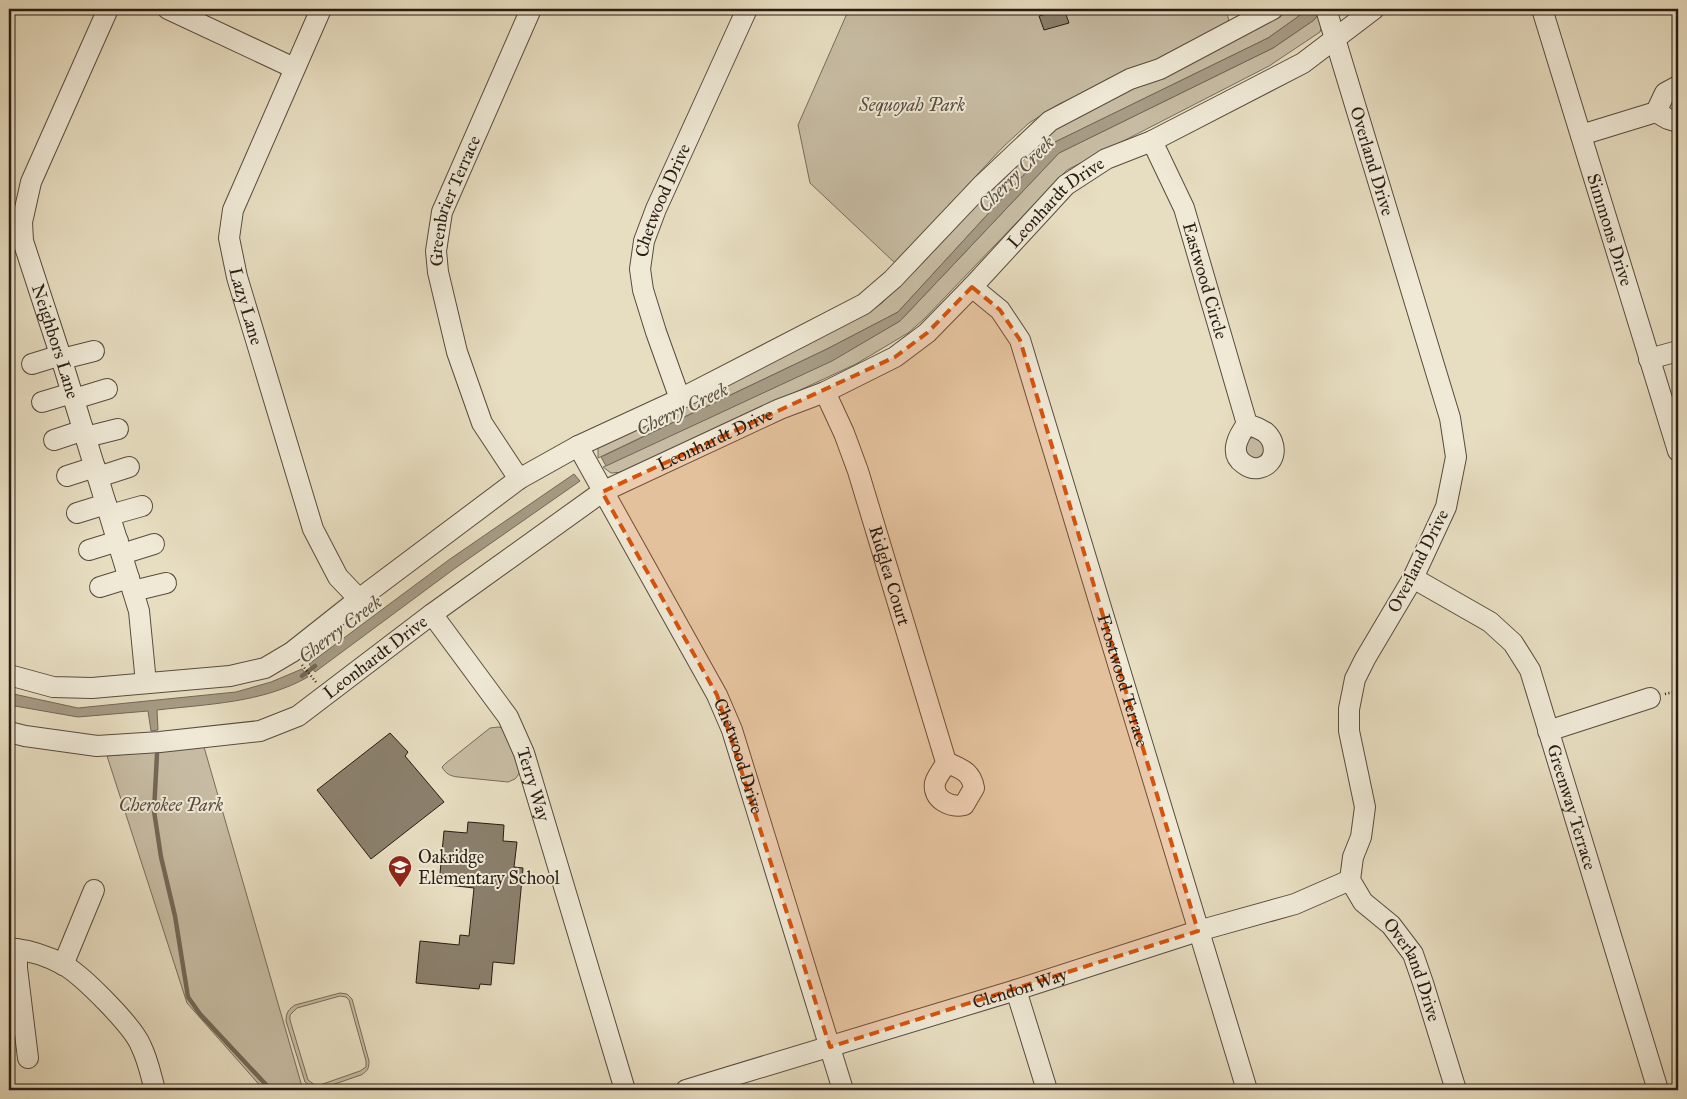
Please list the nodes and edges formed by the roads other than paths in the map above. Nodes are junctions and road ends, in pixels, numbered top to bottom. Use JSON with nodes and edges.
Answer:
{"nodes":[{"id":1,"x":108,"y":9,"type":"edge"},
{"id":2,"x":168,"y":9,"type":"edge"},
{"id":3,"x":321,"y":9,"type":"edge"},
{"id":4,"x":531,"y":9,"type":"edge"},
{"id":5,"x":746,"y":9,"type":"edge"},
{"id":6,"x":1274,"y":9,"type":"edge"},
{"id":7,"x":1374,"y":9,"type":"edge"},
{"id":8,"x":1542,"y":9,"type":"edge"},
{"id":9,"x":1327,"y":11,"type":"edge"},
{"id":10,"x":1335,"y":37,"type":"junction"},
{"id":11,"x":294,"y":68,"type":"junction"},
{"id":12,"x":1678,"y":86,"type":"edge"},
{"id":13,"x":1656,"y":112,"type":"junction"},
{"id":14,"x":1678,"y":122,"type":"edge"},
{"id":15,"x":1581,"y":135,"type":"junction"},
{"id":16,"x":1152,"y":141,"type":"junction"},
{"id":17,"x":972,"y":287,"type":"junction"},
{"id":18,"x":94,"y":350,"type":"dead end"},
{"id":19,"x":1678,"y":351,"type":"edge"},
{"id":20,"x":61,"y":357,"type":"junction"},
{"id":21,"x":1649,"y":359,"type":"junction"},
{"id":22,"x":32,"y":364,"type":"dead end"},
{"id":23,"x":107,"y":389,"type":"dead end"},
{"id":24,"x":825,"y":392,"type":"junction"},
{"id":25,"x":73,"y":396,"type":"junction"},
{"id":26,"x":680,"y":399,"type":"junction"},
{"id":27,"x":42,"y":402,"type":"dead end"},
{"id":28,"x":1248,"y":424,"type":"dead end"},
{"id":29,"x":118,"y":429,"type":"dead end"},
{"id":30,"x":85,"y":434,"type":"junction"},
{"id":31,"x":54,"y":440,"type":"dead end"},
{"id":32,"x":1678,"y":451,"type":"edge"},
{"id":33,"x":129,"y":467,"type":"dead end"},
{"id":34,"x":590,"y":469,"type":"junction"},
{"id":35,"x":96,"y":472,"type":"junction"},
{"id":36,"x":68,"y":476,"type":"dead end"},
{"id":37,"x":519,"y":479,"type":"junction"},
{"id":38,"x":142,"y":506,"type":"dead end"},
{"id":39,"x":108,"y":510,"type":"junction"},
{"id":40,"x":77,"y":513,"type":"dead end"},
{"id":41,"x":154,"y":544,"type":"dead end"},
{"id":42,"x":120,"y":548,"type":"junction"},
{"id":43,"x":89,"y":550,"type":"dead end"},
{"id":44,"x":1413,"y":578,"type":"junction"},
{"id":45,"x":166,"y":583,"type":"dead end"},
{"id":46,"x":131,"y":585,"type":"junction"},
{"id":47,"x":100,"y":587,"type":"dead end"},
{"id":48,"x":359,"y":599,"type":"junction"},
{"id":49,"x":432,"y":614,"type":"junction"},
{"id":50,"x":9,"y":675,"type":"edge"},
{"id":51,"x":146,"y":683,"type":"junction"},
{"id":52,"x":1650,"y":698,"type":"dead end"},
{"id":53,"x":1548,"y":731,"type":"junction"},
{"id":54,"x":9,"y":732,"type":"edge"},
{"id":55,"x":946,"y":762,"type":"dead end"},
{"id":56,"x":1350,"y":880,"type":"junction"},
{"id":57,"x":94,"y":890,"type":"dead end"},
{"id":58,"x":1198,"y":930,"type":"junction"},
{"id":59,"x":13,"y":948,"type":"edge"},
{"id":60,"x":63,"y":965,"type":"junction"},
{"id":61,"x":1016,"y":990,"type":"junction"},
{"id":62,"x":830,"y":1047,"type":"junction"},
{"id":63,"x":28,"y":1058,"type":"dead end"},
{"id":64,"x":155,"y":1090,"type":"edge"},
{"id":65,"x":624,"y":1090,"type":"edge"},
{"id":66,"x":686,"y":1090,"type":"edge"},
{"id":67,"x":843,"y":1090,"type":"edge"},
{"id":68,"x":1046,"y":1090,"type":"edge"},
{"id":69,"x":1247,"y":1090,"type":"edge"},
{"id":70,"x":1456,"y":1090,"type":"edge"},
{"id":71,"x":1658,"y":1090,"type":"edge"}],
"edges":[{"from":1,"to":20,"type":"street","name":"Neighbors Lane"},
{"from":2,"to":11,"type":"street"},
{"from":3,"to":11,"type":"street","name":"Lazy Lane"},
{"from":4,"to":37,"type":"street","name":"Greenbrier Terrace"},
{"from":5,"to":26,"type":"street","name":"Chetwood Drive"},
{"from":6,"to":26,"type":"street","name":"Leonhardt Drive"},
{"from":7,"to":10,"type":"street","name":"Leonhardt Drive"},
{"from":8,"to":15,"type":"street","name":"Simmons Drive"},
{"from":9,"to":10,"type":"street","name":"Overland Drive"},
{"from":10,"to":16,"type":"street","name":"Leonhardt Drive"},
{"from":10,"to":44,"type":"street","name":"Overland Drive"},
{"from":11,"to":48,"type":"street","name":"Lazy Lane"},
{"from":12,"to":13,"type":"street"},
{"from":13,"to":14,"type":"street"},
{"from":13,"to":15,"type":"street"},
{"from":15,"to":21,"type":"street","name":"Simmons Drive"},
{"from":16,"to":17,"type":"street","name":"Leonhardt Drive"},
{"from":16,"to":28,"type":"street","name":"Eastwood Circle"},
{"from":17,"to":24,"type":"street","name":"Leonhardt Drive"},
{"from":17,"to":58,"type":"street","name":"Frostwood Terrace"},
{"from":18,"to":20,"type":"street"},
{"from":19,"to":21,"type":"street"},
{"from":20,"to":22,"type":"street"},
{"from":20,"to":25,"type":"street","name":"Neighbors Lane"},
{"from":21,"to":32,"type":"street","name":"Simmons Drive"},
{"from":23,"to":25,"type":"street"},
{"from":24,"to":34,"type":"street","name":"Leonhardt Drive"},
{"from":24,"to":55,"type":"street","name":"Ridglea Court"},
{"from":25,"to":27,"type":"street"},
{"from":25,"to":30,"type":"street","name":"Neighbors Lane"},
{"from":26,"to":34,"type":"street","name":"Leonhardt Drive"},
{"from":29,"to":30,"type":"street"},
{"from":30,"to":31,"type":"street"},
{"from":30,"to":35,"type":"street","name":"Neighbors Lane"},
{"from":33,"to":35,"type":"street"},
{"from":34,"to":37,"type":"street","name":"Leonhardt Drive"},
{"from":34,"to":49,"type":"street","name":"Leonhardt Drive"},
{"from":34,"to":62,"type":"street","name":"Chetwood Drive"},
{"from":35,"to":36,"type":"street"},
{"from":35,"to":39,"type":"street","name":"Neighbors Lane"},
{"from":37,"to":48,"type":"street","name":"Leonhardt Drive"},
{"from":38,"to":39,"type":"street"},
{"from":39,"to":40,"type":"street"},
{"from":39,"to":42,"type":"street","name":"Neighbors Lane"},
{"from":41,"to":42,"type":"street"},
{"from":42,"to":43,"type":"street"},
{"from":42,"to":46,"type":"street","name":"Neighbors Lane"},
{"from":44,"to":53,"type":"street","name":"Greenway Terrace"},
{"from":44,"to":56,"type":"street","name":"Overland Drive"},
{"from":45,"to":46,"type":"street"},
{"from":46,"to":47,"type":"street"},
{"from":46,"to":51,"type":"street","name":"Neighbors Lane"},
{"from":48,"to":51,"type":"street","name":"Leonhardt Drive"},
{"from":49,"to":54,"type":"street","name":"Leonhardt Drive"},
{"from":49,"to":65,"type":"street","name":"Terry Way"},
{"from":50,"to":51,"type":"street","name":"Leonhardt Drive"},
{"from":52,"to":53,"type":"street"},
{"from":53,"to":71,"type":"street","name":"Greenway Terrace"},
{"from":56,"to":58,"type":"street","name":"Clendon Way"},
{"from":56,"to":70,"type":"street","name":"Overland Drive"},
{"from":57,"to":60,"type":"street"},
{"from":58,"to":61,"type":"street","name":"Clendon Way"},
{"from":58,"to":69,"type":"street","name":"Frostwood Terrace"},
{"from":59,"to":60,"type":"street"},
{"from":59,"to":63,"type":"street"},
{"from":60,"to":64,"type":"street"},
{"from":61,"to":62,"type":"street","name":"Clendon Way"},
{"from":61,"to":68,"type":"street"},
{"from":62,"to":66,"type":"street","name":"Clendon Way"},
{"from":62,"to":67,"type":"street","name":"Chetwood Drive"}]}
